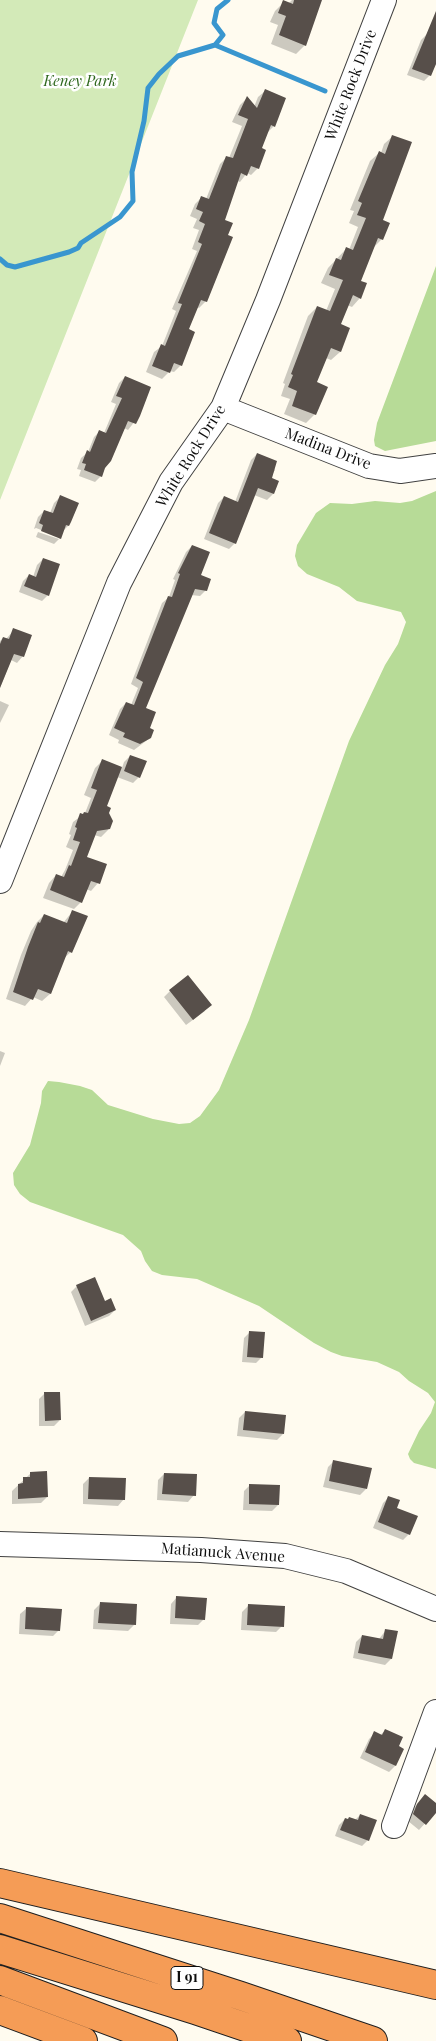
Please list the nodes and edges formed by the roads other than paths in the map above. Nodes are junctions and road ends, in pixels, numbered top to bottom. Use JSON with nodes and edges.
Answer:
{"nodes":[{"id":1,"x":384,"y":0,"type":"edge"},
{"id":2,"x":223,"y":408,"type":"junction"},
{"id":3,"x":436,"y":466,"type":"edge"},
{"id":4,"x":0,"y":880,"type":"edge"},
{"id":5,"x":0,"y":1544,"type":"edge"},
{"id":6,"x":436,"y":1608,"type":"edge"},
{"id":7,"x":436,"y":1712,"type":"edge"},
{"id":8,"x":394,"y":1826,"type":"dead end"},
{"id":9,"x":0,"y":1883,"type":"edge"},
{"id":10,"x":0,"y":1918,"type":"edge"},
{"id":11,"x":0,"y":1949,"type":"edge"},
{"id":12,"x":401,"y":1977,"type":"junction"},
{"id":13,"x":436,"y":1978,"type":"edge"},
{"id":14,"x":0,"y":1980,"type":"edge"},
{"id":15,"x":436,"y":1985,"type":"edge"},
{"id":16,"x":0,"y":2010,"type":"edge"},
{"id":17,"x":83,"y":2041,"type":"edge"},
{"id":18,"x":163,"y":2041,"type":"edge"},
{"id":19,"x":287,"y":2041,"type":"edge"},
{"id":20,"x":373,"y":2041,"type":"edge"}],
"edges":[{"from":1,"to":2,"type":"street","name":"White Rock Drive"},
{"from":2,"to":3,"type":"street","name":"Madina Drive"},
{"from":2,"to":4,"type":"street","name":"White Rock Drive"},
{"from":5,"to":6,"type":"street","name":"Matianuck Avenue"},
{"from":7,"to":8,"type":"street"},
{"from":9,"to":12,"type":"highway"},
{"from":10,"to":20,"type":"highway","number":"I 91"},
{"from":11,"to":19,"type":"highway"},
{"from":12,"to":13,"type":"highway"},
{"from":12,"to":15,"type":"highway"},
{"from":14,"to":18,"type":"highway"},
{"from":16,"to":17,"type":"highway"}]}
